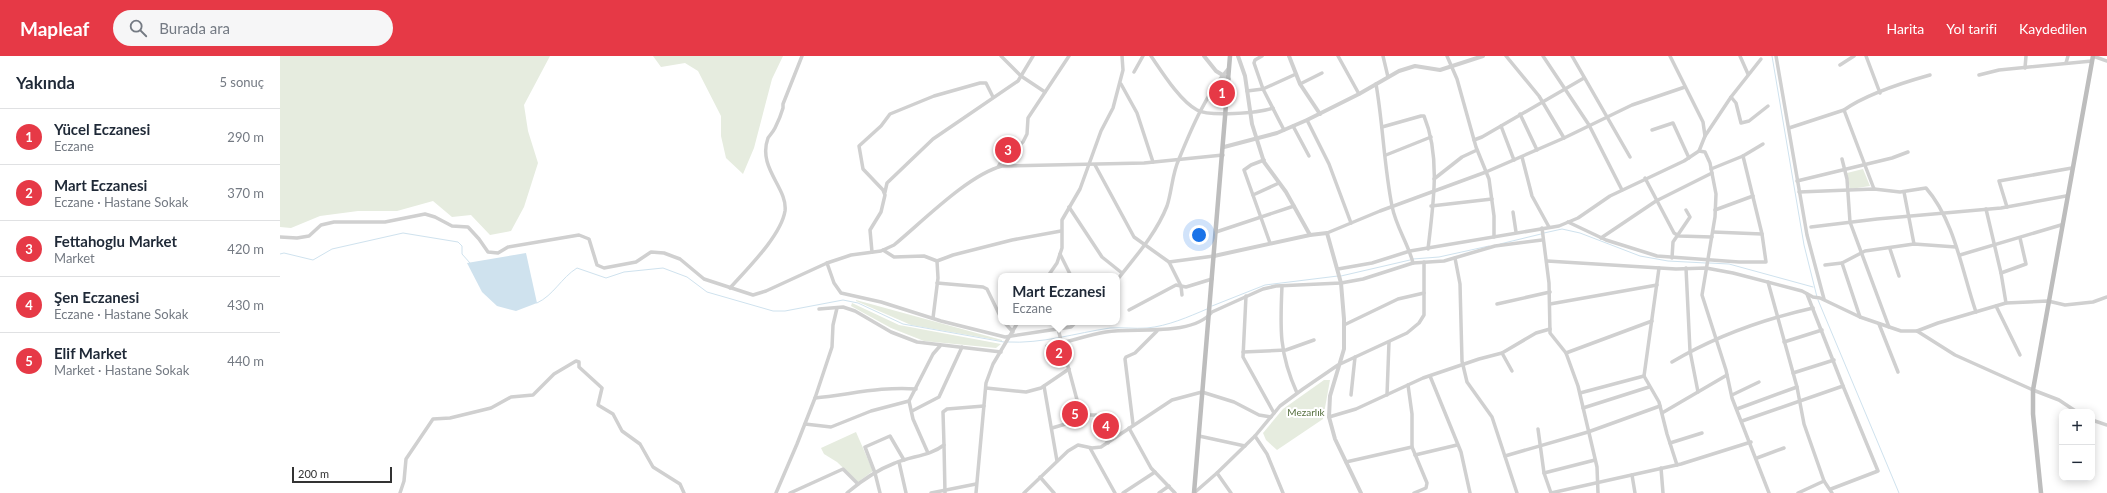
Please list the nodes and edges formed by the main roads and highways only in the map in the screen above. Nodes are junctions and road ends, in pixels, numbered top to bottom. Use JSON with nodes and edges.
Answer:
{"nodes":[{"id":1,"x":1230,"y":56,"type":"edge"},
{"id":2,"x":2093,"y":58,"type":"edge"},
{"id":3,"x":1194,"y":493,"type":"edge"},
{"id":4,"x":2041,"y":493,"type":"edge"}],
"edges":[{"from":1,"to":3,"type":"main road"},
{"from":2,"to":4,"type":"main road"}]}
